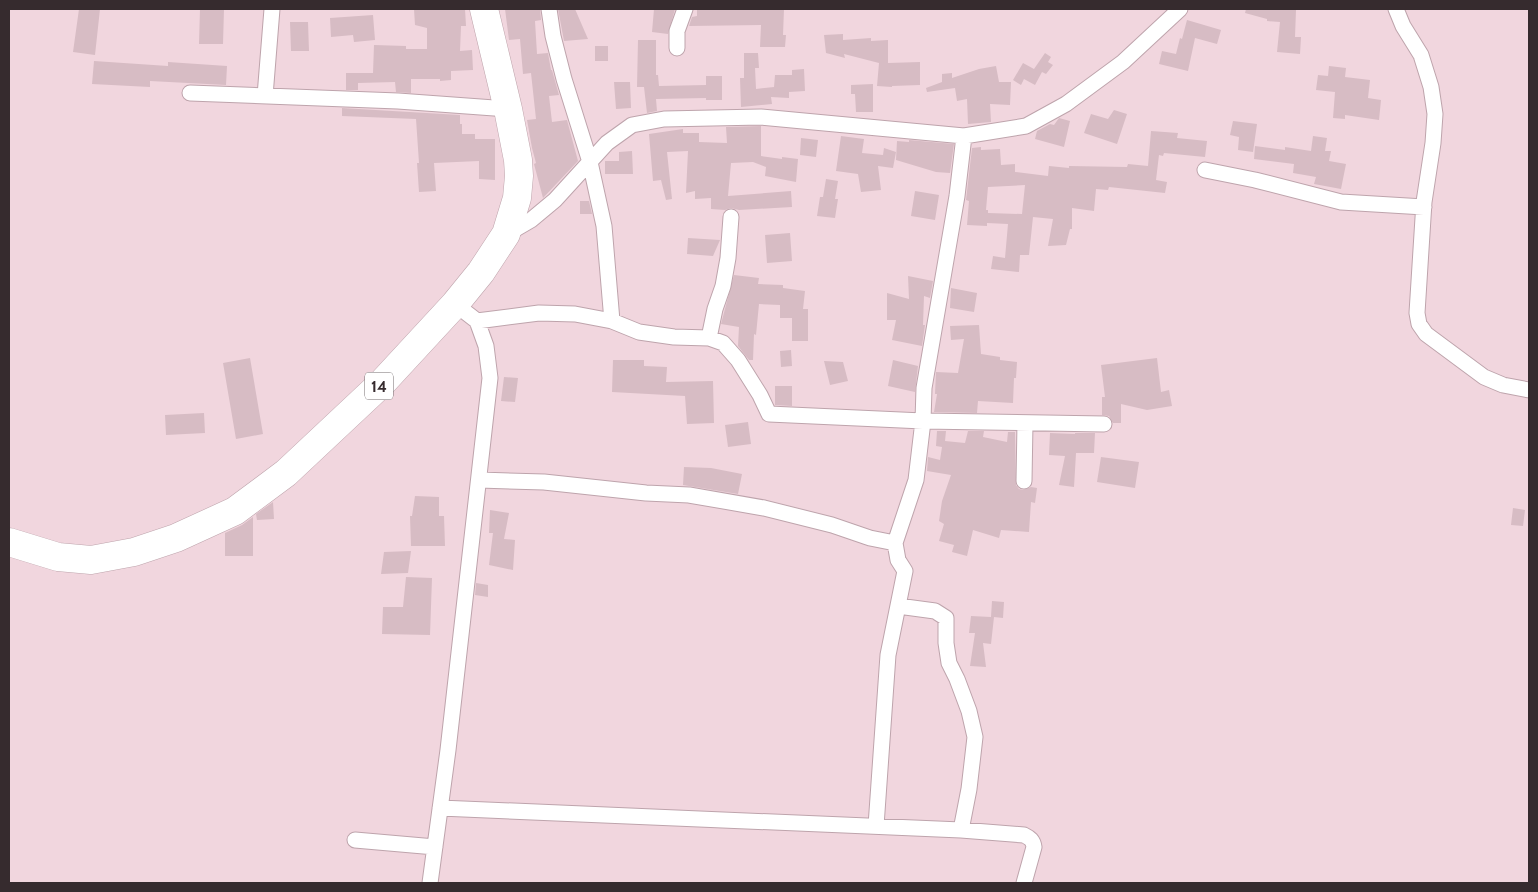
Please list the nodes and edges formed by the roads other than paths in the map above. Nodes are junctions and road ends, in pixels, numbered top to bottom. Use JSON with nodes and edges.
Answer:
{"nodes":[{"id":1,"x":272,"y":9,"type":"edge"},
{"id":2,"x":484,"y":9,"type":"edge"},
{"id":3,"x":549,"y":9,"type":"edge"},
{"id":4,"x":685,"y":9,"type":"edge"},
{"id":5,"x":1180,"y":9,"type":"edge"},
{"id":6,"x":1396,"y":9,"type":"edge"},
{"id":7,"x":677,"y":48,"type":"dead end"},
{"id":8,"x":190,"y":94,"type":"dead end"},
{"id":9,"x":265,"y":96,"type":"junction"},
{"id":10,"x":508,"y":109,"type":"junction"},
{"id":11,"x":964,"y":136,"type":"junction"},
{"id":12,"x":590,"y":162,"type":"junction"},
{"id":13,"x":1205,"y":170,"type":"dead end"},
{"id":14,"x":1424,"y":207,"type":"junction"},
{"id":15,"x":731,"y":218,"type":"dead end"},
{"id":16,"x":506,"y":234,"type":"junction"},
{"id":17,"x":455,"y":304,"type":"junction"},
{"id":18,"x":477,"y":321,"type":"junction"},
{"id":19,"x":612,"y":321,"type":"junction"},
{"id":20,"x":709,"y":338,"type":"junction"},
{"id":21,"x":1529,"y":390,"type":"edge"},
{"id":22,"x":922,"y":422,"type":"junction"},
{"id":23,"x":1024,"y":423,"type":"junction"},
{"id":24,"x":1104,"y":424,"type":"dead end"},
{"id":25,"x":479,"y":480,"type":"junction"},
{"id":26,"x":1024,"y":482,"type":"dead end"},
{"id":27,"x":9,"y":542,"type":"edge"},
{"id":28,"x":895,"y":543,"type":"junction"},
{"id":29,"x":898,"y":606,"type":"junction"},
{"id":30,"x":440,"y":808,"type":"junction"},
{"id":31,"x":876,"y":826,"type":"junction"},
{"id":32,"x":962,"y":830,"type":"junction"},
{"id":33,"x":354,"y":840,"type":"dead end"},
{"id":34,"x":435,"y":847,"type":"junction"},
{"id":35,"x":430,"y":883,"type":"edge"},
{"id":36,"x":1024,"y":883,"type":"edge"}],
"edges":[{"from":1,"to":9,"type":"street"},
{"from":2,"to":10,"type":"highway","number":"14"},
{"from":3,"to":12,"type":"street"},
{"from":4,"to":7,"type":"street"},
{"from":5,"to":11,"type":"street"},
{"from":6,"to":14,"type":"street"},
{"from":8,"to":9,"type":"street"},
{"from":9,"to":10,"type":"street"},
{"from":10,"to":16,"type":"highway","number":"14"},
{"from":11,"to":12,"type":"street"},
{"from":11,"to":22,"type":"street"},
{"from":12,"to":16,"type":"street"},
{"from":12,"to":19,"type":"street"},
{"from":13,"to":14,"type":"street"},
{"from":14,"to":21,"type":"street"},
{"from":15,"to":20,"type":"street"},
{"from":16,"to":17,"type":"highway","number":"14"},
{"from":17,"to":18,"type":"street"},
{"from":17,"to":27,"type":"highway","number":"14"},
{"from":18,"to":19,"type":"street"},
{"from":18,"to":25,"type":"street"},
{"from":19,"to":20,"type":"street"},
{"from":20,"to":22,"type":"street"},
{"from":22,"to":23,"type":"street"},
{"from":22,"to":28,"type":"street"},
{"from":23,"to":24,"type":"street"},
{"from":23,"to":26,"type":"street"},
{"from":25,"to":28,"type":"street"},
{"from":25,"to":30,"type":"street"},
{"from":28,"to":29,"type":"street"},
{"from":29,"to":31,"type":"street"},
{"from":29,"to":32,"type":"street"},
{"from":30,"to":31,"type":"street"},
{"from":30,"to":34,"type":"street"},
{"from":31,"to":32,"type":"street"},
{"from":32,"to":36,"type":"street"},
{"from":33,"to":34,"type":"street"},
{"from":34,"to":35,"type":"street"}]}
